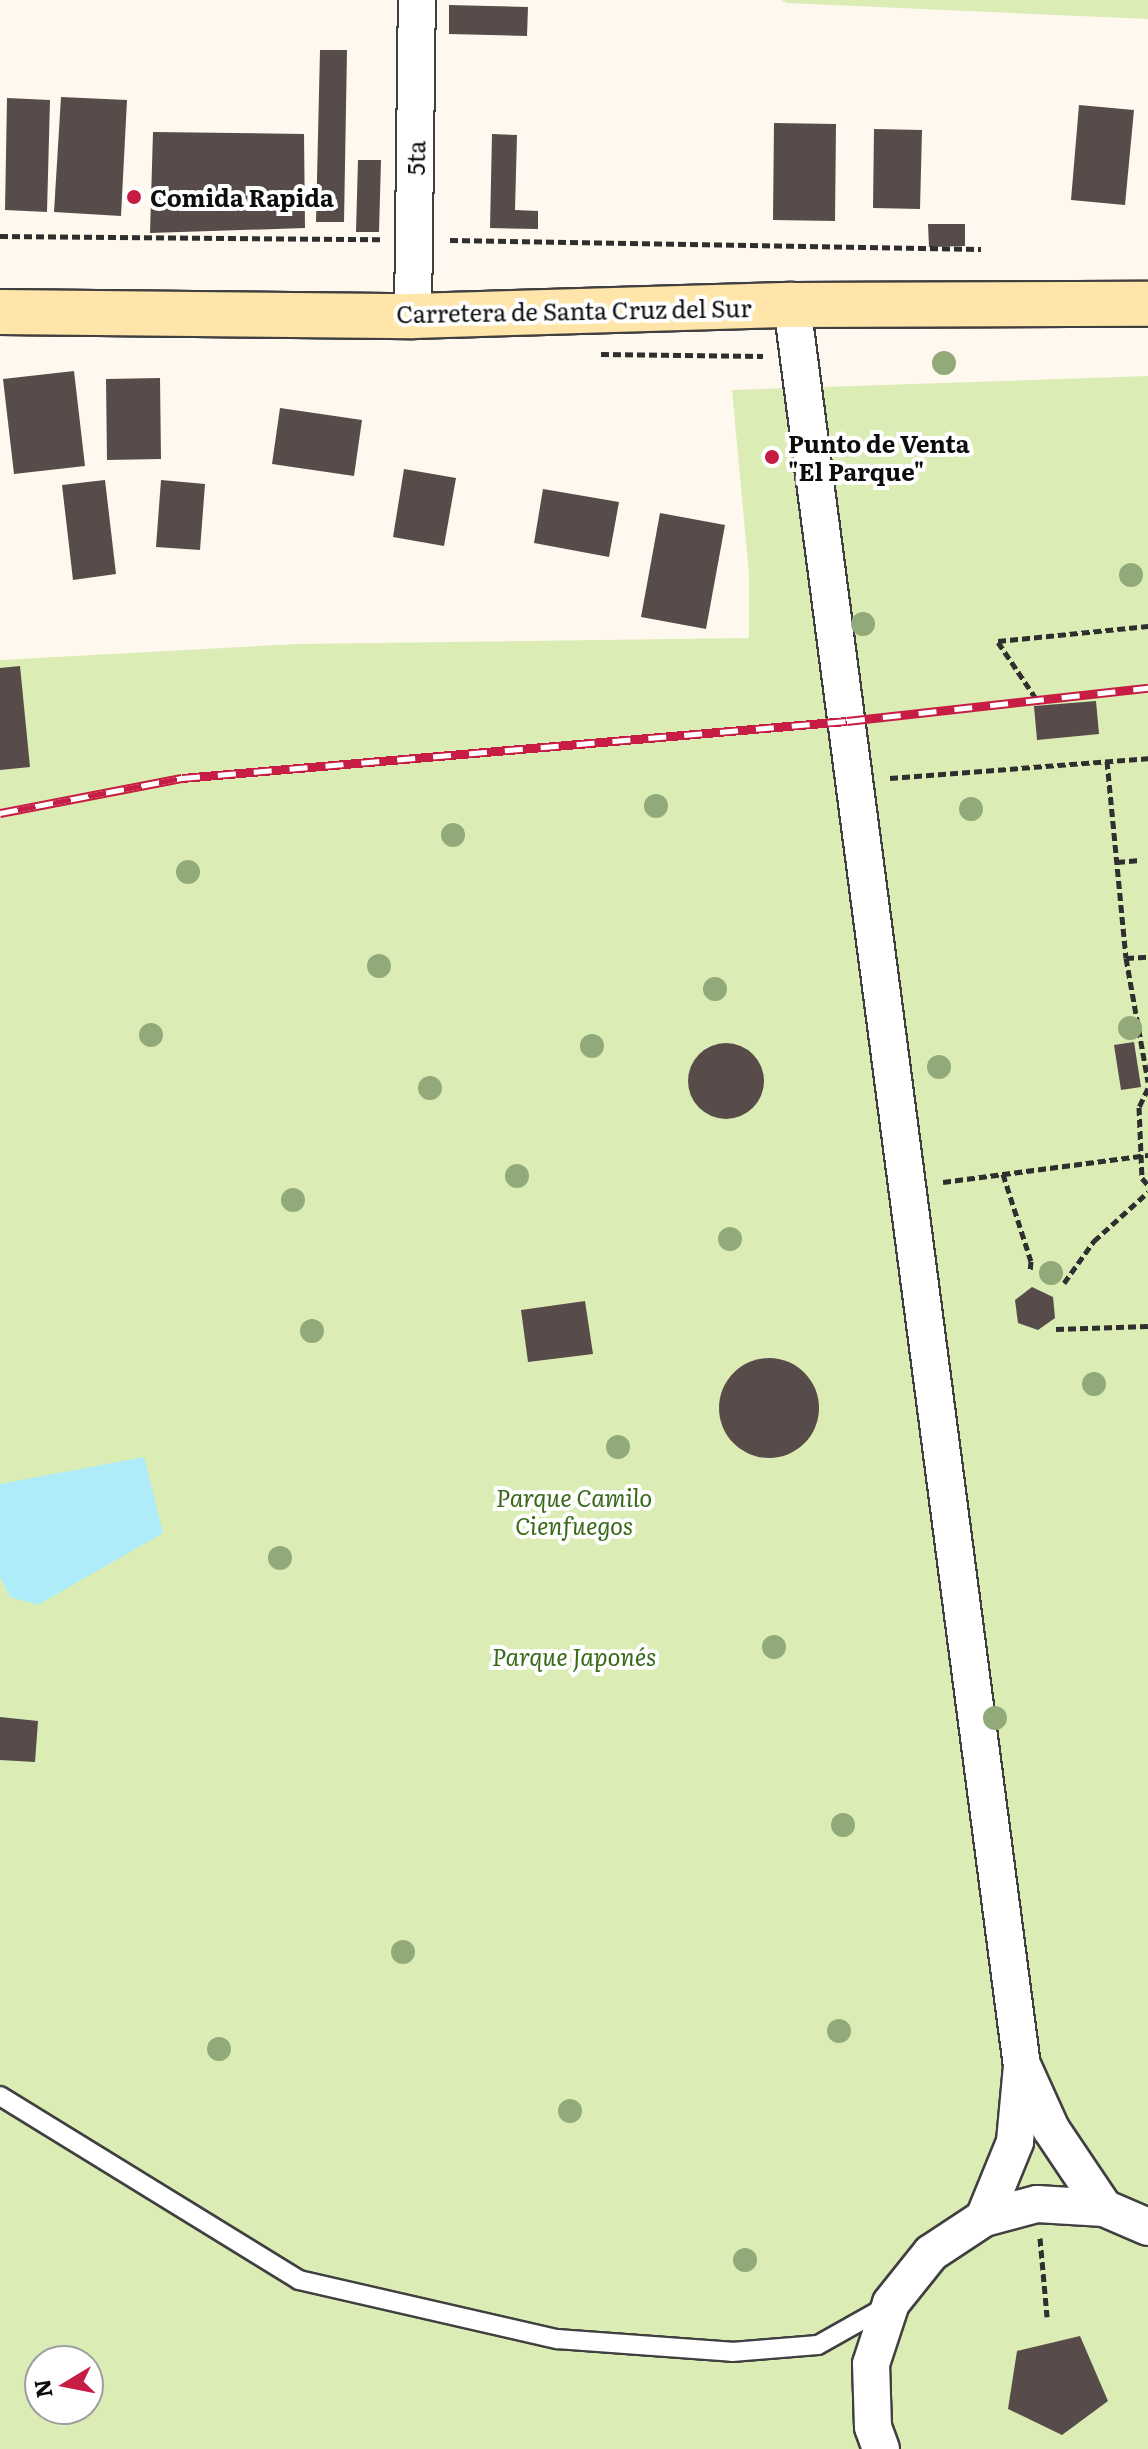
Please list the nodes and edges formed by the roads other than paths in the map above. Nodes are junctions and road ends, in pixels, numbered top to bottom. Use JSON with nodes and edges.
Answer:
{"nodes":[{"id":1,"x":417,"y":0,"type":"edge"},
{"id":2,"x":1148,"y":304,"type":"edge"},
{"id":3,"x":792,"y":305,"type":"junction"},
{"id":4,"x":0,"y":312,"type":"edge"},
{"id":5,"x":413,"y":316,"type":"junction"},
{"id":6,"x":1022,"y":2066,"type":"junction"},
{"id":7,"x":0,"y":2096,"type":"edge"},
{"id":8,"x":1104,"y":2208,"type":"junction"},
{"id":9,"x":984,"y":2218,"type":"junction"},
{"id":10,"x":1148,"y":2227,"type":"edge"},
{"id":11,"x":891,"y":2303,"type":"junction"},
{"id":12,"x":881,"y":2449,"type":"edge"}],
"edges":[{"from":1,"to":5,"type":"street","name":"5ta"},
{"from":2,"to":3,"type":"main road","name":"Carretera de Santa Cruz del Sur"},
{"from":3,"to":5,"type":"main road","name":"Carretera de Santa Cruz del Sur"},
{"from":3,"to":6,"type":"street"},
{"from":4,"to":5,"type":"main road","name":"Carretera de Santa Cruz del Sur"},
{"from":6,"to":8,"type":"street"},
{"from":6,"to":9,"type":"street"},
{"from":7,"to":11,"type":"lane"},
{"from":8,"to":9,"type":"street"},
{"from":8,"to":10,"type":"street"},
{"from":9,"to":11,"type":"street"},
{"from":11,"to":12,"type":"street"}]}
